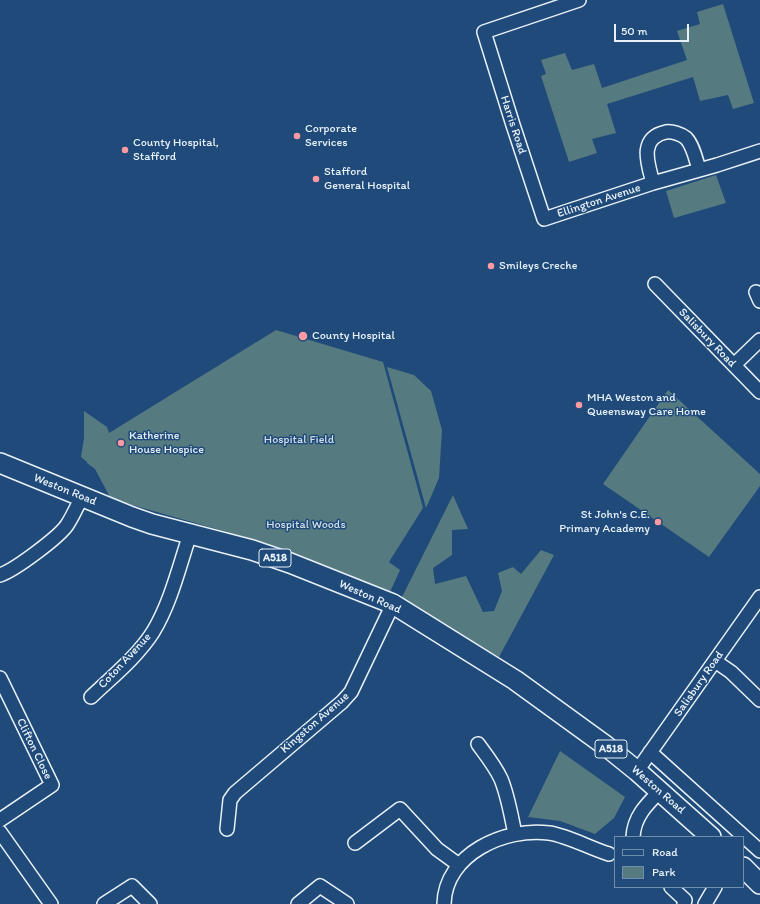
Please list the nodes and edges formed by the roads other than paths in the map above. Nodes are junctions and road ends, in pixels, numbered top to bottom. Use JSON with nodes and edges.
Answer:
{"nodes":[{"id":1,"x":579,"y":0,"type":"edge"},
{"id":2,"x":760,"y":151,"type":"edge"},
{"id":3,"x":699,"y":170,"type":"junction"},
{"id":4,"x":653,"y":183,"type":"junction"},
{"id":5,"x":544,"y":219,"type":"joint"},
{"id":6,"x":655,"y":284,"type":"dead end"},
{"id":7,"x":760,"y":340,"type":"edge"},
{"id":8,"x":734,"y":365,"type":"junction"},
{"id":9,"x":760,"y":392,"type":"edge"},
{"id":10,"x":0,"y":463,"type":"edge"},
{"id":11,"x":82,"y":497,"type":"junction"},
{"id":12,"x":190,"y":534,"type":"junction"},
{"id":13,"x":0,"y":575,"type":"edge"},
{"id":14,"x":760,"y":597,"type":"edge"},
{"id":15,"x":392,"y":604,"type":"junction"},
{"id":16,"x":715,"y":661,"type":"junction"},
{"id":17,"x":0,"y":678,"type":"edge"},
{"id":18,"x":92,"y":697,"type":"dead end"},
{"id":19,"x":760,"y":700,"type":"edge"},
{"id":20,"x":478,"y":744,"type":"dead end"},
{"id":21,"x":650,"y":752,"type":"junction"},
{"id":22,"x":637,"y":771,"type":"junction"},
{"id":23,"x":660,"y":791,"type":"junction"},
{"id":24,"x":0,"y":820,"type":"edge"},
{"id":25,"x":227,"y":829,"type":"dead end"},
{"id":26,"x":0,"y":832,"type":"edge"},
{"id":27,"x":515,"y":834,"type":"junction"},
{"id":28,"x":633,"y":836,"type":"edge"},
{"id":29,"x":710,"y":836,"type":"edge"},
{"id":30,"x":743,"y":836,"type":"edge"},
{"id":31,"x":744,"y":837,"type":"edge"},
{"id":32,"x":355,"y":843,"type":"dead end"},
{"id":33,"x":760,"y":851,"type":"edge"},
{"id":34,"x":609,"y":854,"type":"dead end"},
{"id":35,"x":459,"y":865,"type":"junction"},
{"id":36,"x":744,"y":868,"type":"edge"},
{"id":37,"x":760,"y":884,"type":"edge"},
{"id":38,"x":672,"y":888,"type":"edge"},
{"id":39,"x":714,"y":888,"type":"edge"},
{"id":40,"x":51,"y":904,"type":"edge"},
{"id":41,"x":104,"y":904,"type":"edge"},
{"id":42,"x":150,"y":904,"type":"edge"},
{"id":43,"x":298,"y":904,"type":"edge"},
{"id":44,"x":346,"y":904,"type":"edge"},
{"id":45,"x":444,"y":904,"type":"edge"},
{"id":46,"x":684,"y":904,"type":"edge"},
{"id":47,"x":705,"y":904,"type":"edge"}],
"edges":[{"from":1,"to":5,"type":"street","name":"Harris Road"},
{"from":2,"to":3,"type":"street","name":"Ellington Avenue"},
{"from":3,"to":4,"type":"street","name":"Ellington Avenue"},
{"from":3,"to":4,"type":"street","name":"Ellington Avenue"},
{"from":4,"to":5,"type":"street","name":"Ellington Avenue"},
{"from":6,"to":8,"type":"street","name":"Salisbury Road"},
{"from":7,"to":8,"type":"street"},
{"from":8,"to":9,"type":"street","name":"Salisbury Road"},
{"from":10,"to":11,"type":"highway","name":"Weston Road","number":"A518"},
{"from":11,"to":12,"type":"highway","name":"Weston Road","number":"A518"},
{"from":11,"to":13,"type":"street"},
{"from":12,"to":15,"type":"highway","name":"Weston Road","number":"A518"},
{"from":12,"to":18,"type":"street","name":"Coton Avenue"},
{"from":14,"to":16,"type":"street","name":"Salisbury Road"},
{"from":15,"to":22,"type":"highway","name":"Weston Road","number":"A518"},
{"from":15,"to":25,"type":"street","name":"Kingston Avenue"},
{"from":16,"to":19,"type":"street"},
{"from":16,"to":21,"type":"street","name":"Salisbury Road"},
{"from":17,"to":24,"type":"street","name":"Clifton Close"},
{"from":20,"to":27,"type":"street"},
{"from":21,"to":22,"type":"street","name":"Salisbury Road"},
{"from":21,"to":30,"type":"street","name":"Weston Road"},
{"from":22,"to":23,"type":"highway","name":"Weston Road","number":"A518"},
{"from":23,"to":28,"type":"street"},
{"from":23,"to":29,"type":"highway","name":"Weston Road","number":"A518"},
{"from":26,"to":40,"type":"street"},
{"from":27,"to":34,"type":"street"},
{"from":27,"to":35,"type":"street"},
{"from":31,"to":33,"type":"street","name":"Weston Road"},
{"from":32,"to":35,"type":"street"},
{"from":35,"to":45,"type":"street"},
{"from":36,"to":37,"type":"highway"},
{"from":38,"to":46,"type":"street"},
{"from":39,"to":47,"type":"street"},
{"from":41,"to":42,"type":"street"},
{"from":43,"to":44,"type":"street"}]}
